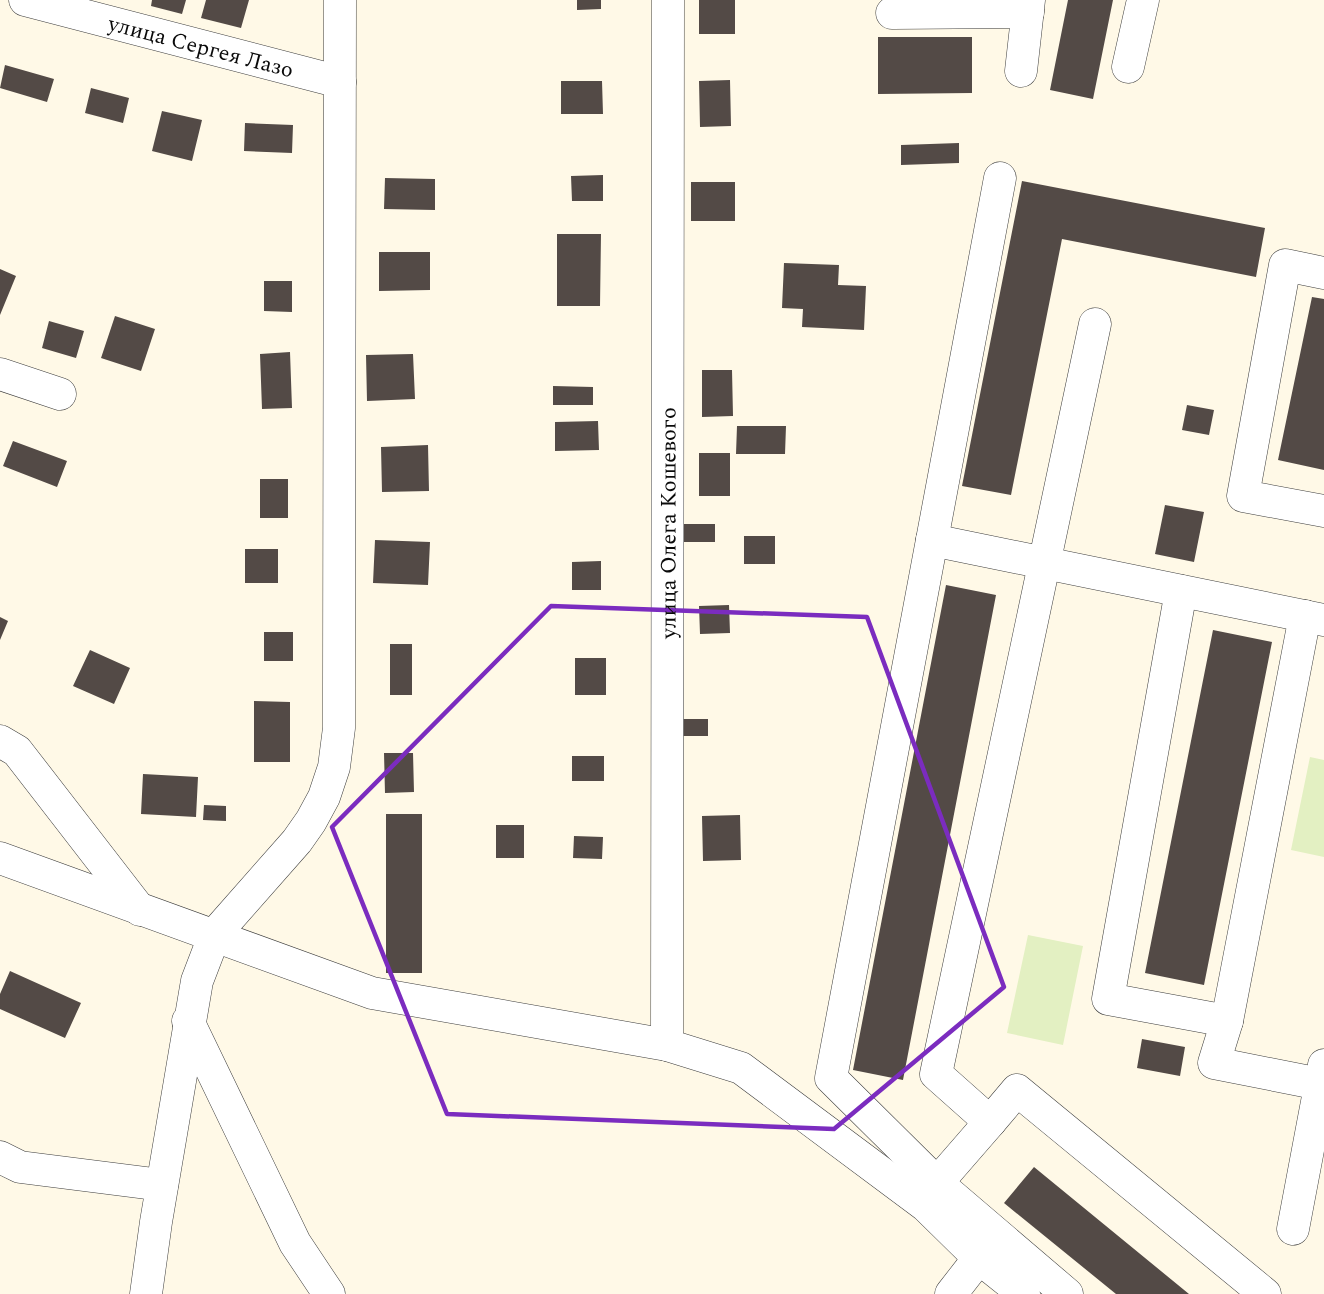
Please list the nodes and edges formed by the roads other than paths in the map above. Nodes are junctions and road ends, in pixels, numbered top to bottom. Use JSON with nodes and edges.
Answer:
{"nodes":[{"id":1,"x":26,"y":0,"type":"edge"},
{"id":2,"x":340,"y":0,"type":"edge"},
{"id":3,"x":668,"y":0,"type":"edge"},
{"id":4,"x":1143,"y":0,"type":"edge"},
{"id":5,"x":1029,"y":6,"type":"edge"},
{"id":6,"x":892,"y":13,"type":"dead end"},
{"id":7,"x":1128,"y":67,"type":"dead end"},
{"id":8,"x":1021,"y":71,"type":"dead end"},
{"id":9,"x":340,"y":82,"type":"junction"},
{"id":10,"x":1000,"y":178,"type":"dead end"},
{"id":11,"x":1324,"y":273,"type":"edge"},
{"id":12,"x":1095,"y":324,"type":"dead end"},
{"id":13,"x":0,"y":374,"type":"edge"},
{"id":14,"x":60,"y":394,"type":"dead end"},
{"id":15,"x":1324,"y":512,"type":"edge"},
{"id":16,"x":932,"y":540,"type":"junction"},
{"id":17,"x":1044,"y":563,"type":"junction"},
{"id":18,"x":1181,"y":591,"type":"junction"},
{"id":19,"x":1314,"y":618,"type":"edge"},
{"id":20,"x":0,"y":741,"type":"edge"},
{"id":21,"x":7,"y":866,"type":"edge"},
{"id":22,"x":140,"y":910,"type":"junction"},
{"id":23,"x":215,"y":934,"type":"junction"},
{"id":24,"x":188,"y":1021,"type":"junction"},
{"id":25,"x":1227,"y":1021,"type":"junction"},
{"id":26,"x":667,"y":1045,"type":"junction"},
{"id":27,"x":1322,"y":1074,"type":"edge"},
{"id":28,"x":990,"y":1122,"type":"junction"},
{"id":29,"x":0,"y":1157,"type":"edge"},
{"id":30,"x":162,"y":1185,"type":"junction"},
{"id":31,"x":1313,"y":1191,"type":"edge"},
{"id":32,"x":932,"y":1194,"type":"junction"},
{"id":33,"x":1293,"y":1229,"type":"dead end"},
{"id":34,"x":979,"y":1258,"type":"junction"},
{"id":35,"x":146,"y":1294,"type":"edge"},
{"id":36,"x":329,"y":1294,"type":"edge"},
{"id":37,"x":951,"y":1294,"type":"edge"},
{"id":38,"x":1024,"y":1294,"type":"edge"},
{"id":39,"x":1067,"y":1294,"type":"edge"},
{"id":40,"x":1264,"y":1294,"type":"edge"}],
"edges":[{"from":1,"to":9,"type":"street","name":"улица Сергея Лазо"},
{"from":2,"to":9,"type":"street"},
{"from":3,"to":26,"type":"street","name":"улица Олега Кошевого"},
{"from":4,"to":7,"type":"street"},
{"from":5,"to":6,"type":"street"},
{"from":5,"to":8,"type":"street"},
{"from":9,"to":23,"type":"street"},
{"from":10,"to":16,"type":"street"},
{"from":11,"to":15,"type":"street"},
{"from":12,"to":17,"type":"street"},
{"from":13,"to":14,"type":"street"},
{"from":16,"to":17,"type":"street"},
{"from":16,"to":32,"type":"street"},
{"from":17,"to":18,"type":"street"},
{"from":17,"to":28,"type":"street"},
{"from":18,"to":19,"type":"street"},
{"from":18,"to":25,"type":"street"},
{"from":19,"to":25,"type":"street"},
{"from":20,"to":22,"type":"street"},
{"from":21,"to":22,"type":"street"},
{"from":22,"to":23,"type":"street"},
{"from":23,"to":24,"type":"street"},
{"from":23,"to":26,"type":"street"},
{"from":24,"to":30,"type":"street"},
{"from":24,"to":36,"type":"street"},
{"from":25,"to":27,"type":"street"},
{"from":26,"to":32,"type":"street"},
{"from":27,"to":31,"type":"street"},
{"from":28,"to":32,"type":"street"},
{"from":28,"to":40,"type":"street"},
{"from":29,"to":30,"type":"street"},
{"from":30,"to":35,"type":"street"},
{"from":31,"to":33,"type":"street"},
{"from":32,"to":34,"type":"street"},
{"from":32,"to":39,"type":"street"},
{"from":34,"to":37,"type":"street"},
{"from":34,"to":38,"type":"street"}]}
